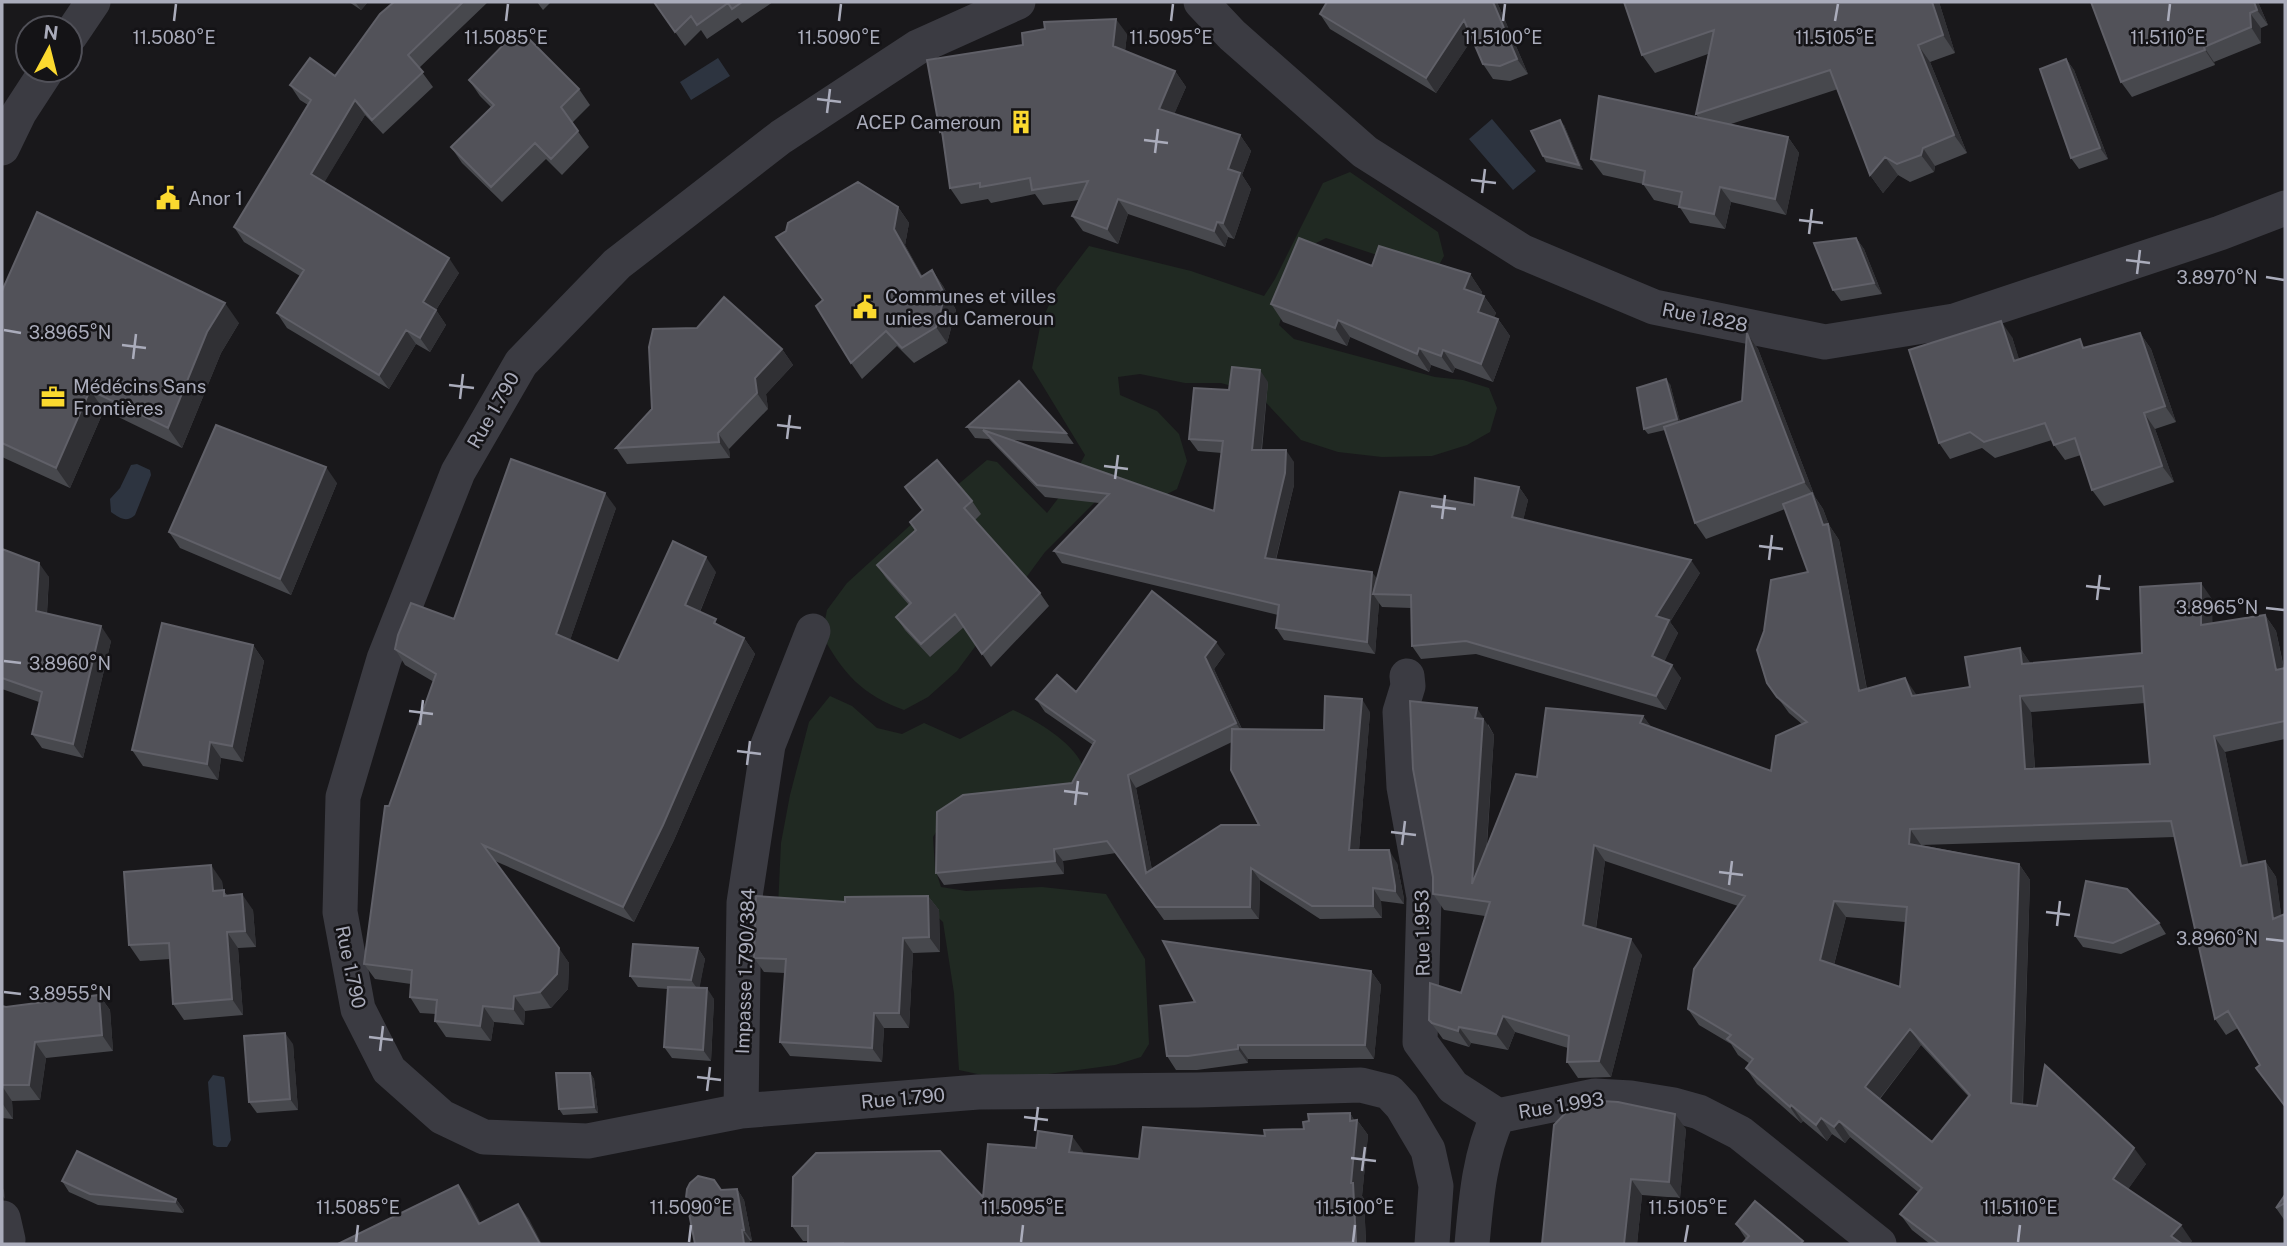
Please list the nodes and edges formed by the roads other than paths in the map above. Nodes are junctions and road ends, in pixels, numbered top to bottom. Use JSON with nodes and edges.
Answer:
{"nodes":[{"id":1,"x":1017,"y":2,"type":"edge"},
{"id":2,"x":1201,"y":2,"type":"edge"},
{"id":3,"x":38,"y":84,"type":"edge"},
{"id":4,"x":2,"y":148,"type":"edge"},
{"id":5,"x":2285,"y":208,"type":"edge"},
{"id":6,"x":813,"y":631,"type":"dead end"},
{"id":7,"x":1407,"y":676,"type":"dead end"},
{"id":8,"x":741,"y":1111,"type":"junction"},
{"id":9,"x":1498,"y":1116,"type":"junction"},
{"id":10,"x":1432,"y":1244,"type":"edge"},
{"id":11,"x":1472,"y":1244,"type":"edge"},
{"id":12,"x":1879,"y":1244,"type":"edge"}],
"edges":[{"from":1,"to":8,"type":"street","name":"Rue 1.790"},
{"from":2,"to":5,"type":"street","name":"Rue 1.828"},
{"from":3,"to":4,"type":"street"},
{"from":6,"to":8,"type":"street","name":"Impasse 1.790/384"},
{"from":7,"to":9,"type":"street","name":"Rue 1.953"},
{"from":8,"to":10,"type":"street","name":"Rue 1.790"},
{"from":9,"to":11,"type":"street","name":"Rue 1.993"},
{"from":9,"to":12,"type":"street","name":"Rue 1.993"}]}
